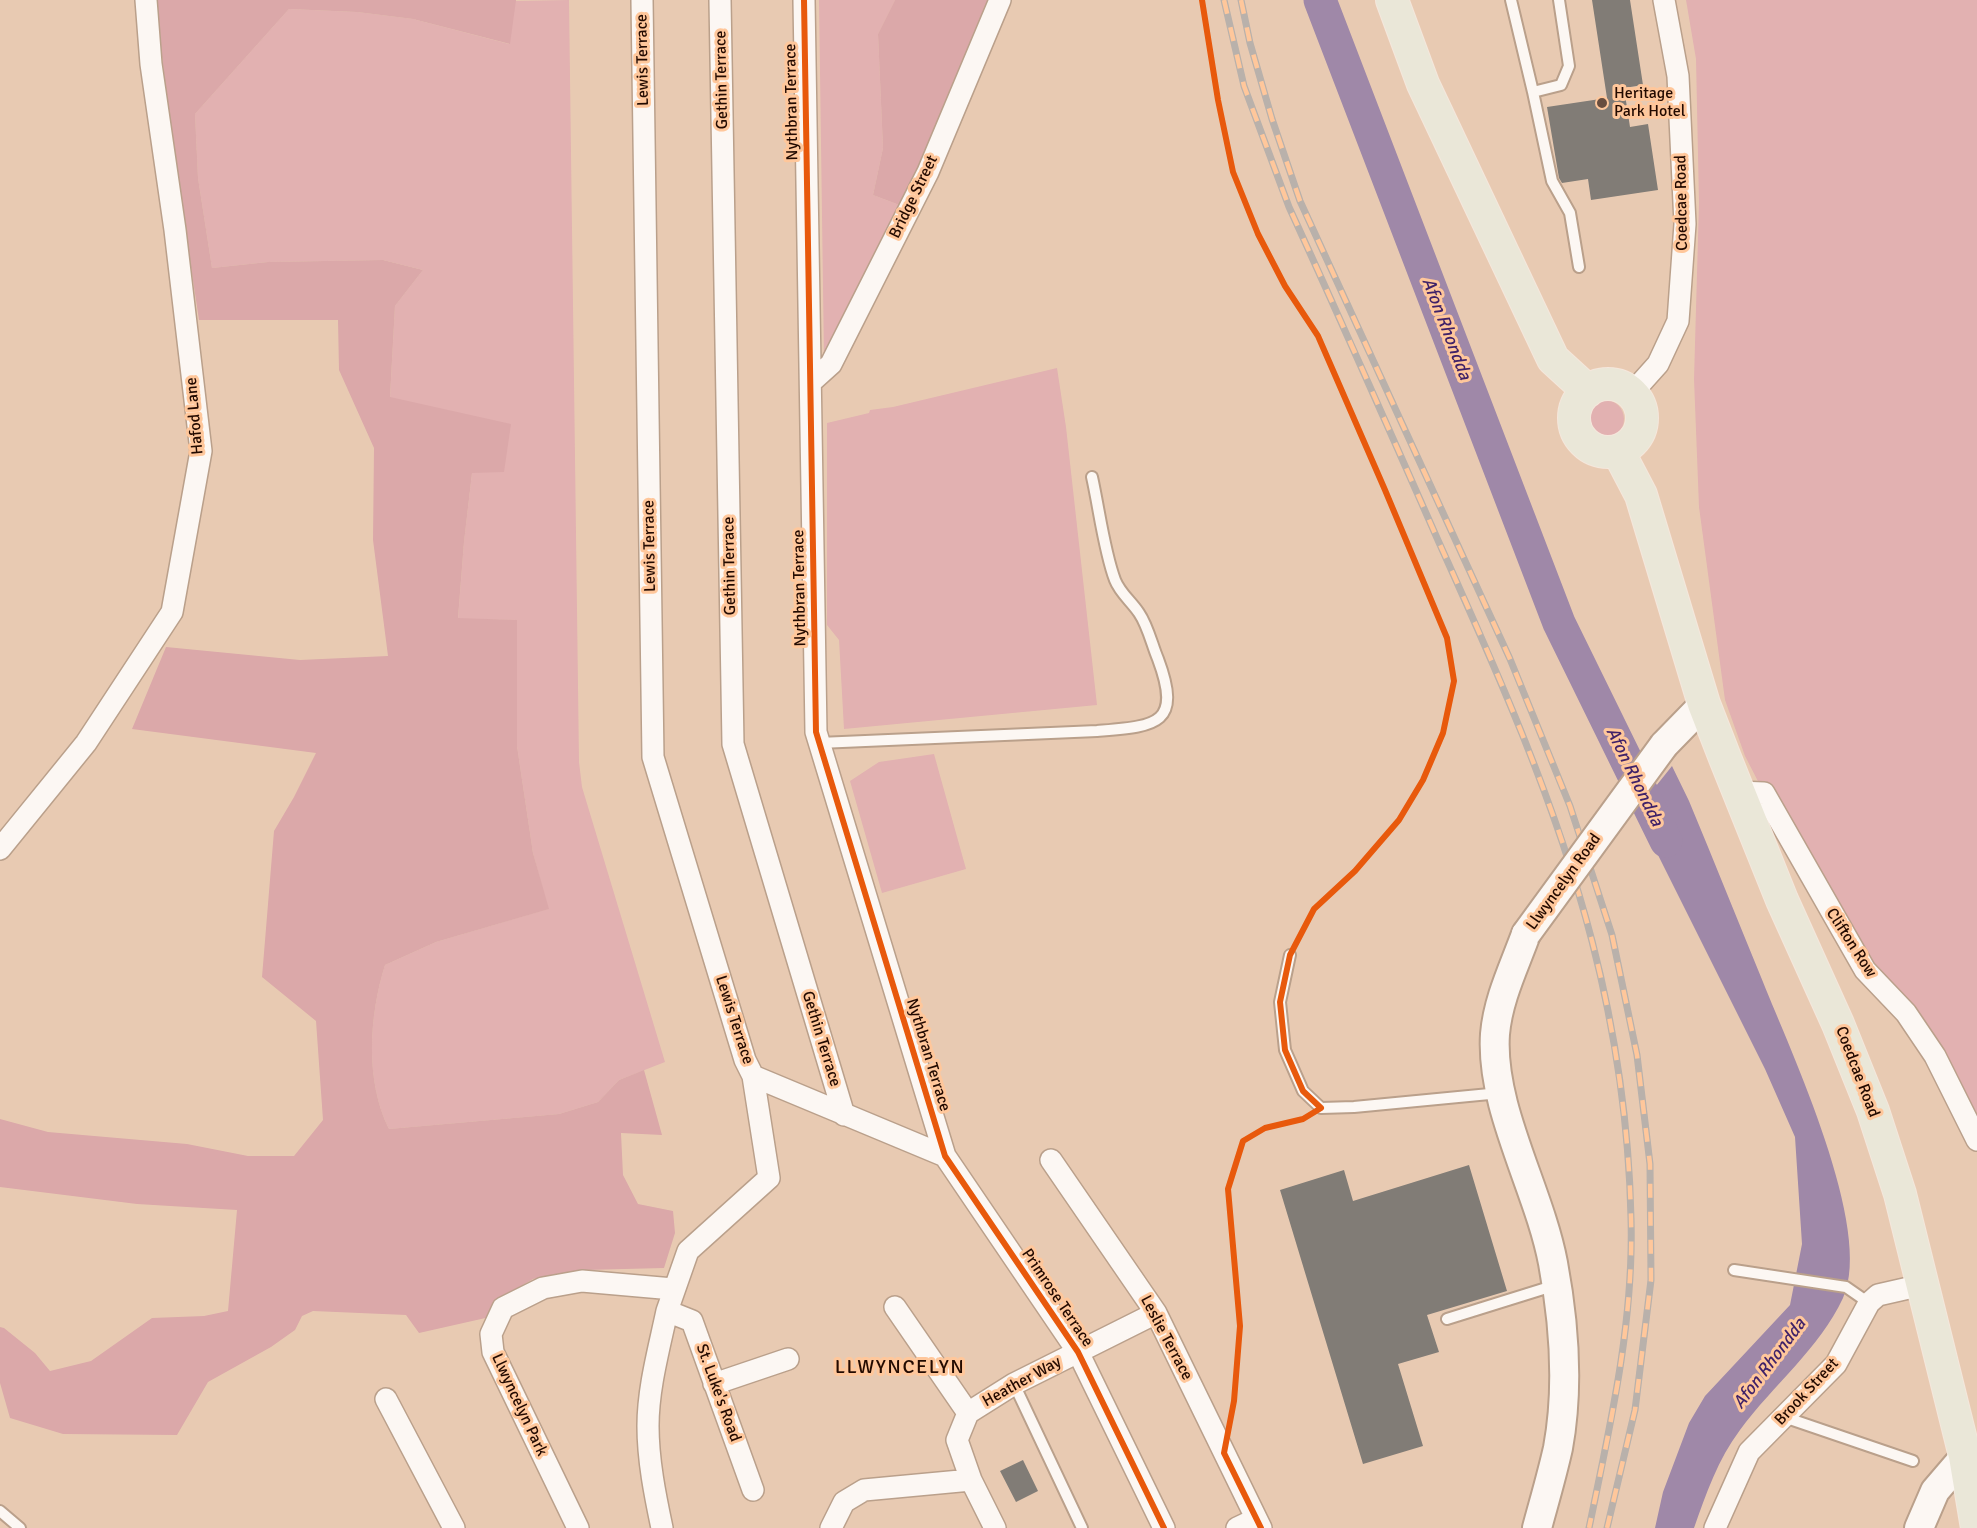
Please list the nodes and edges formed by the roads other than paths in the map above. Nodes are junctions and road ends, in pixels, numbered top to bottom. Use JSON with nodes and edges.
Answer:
{"nodes":[{"id":1,"x":146,"y":0,"type":"edge"},
{"id":2,"x":642,"y":0,"type":"edge"},
{"id":3,"x":720,"y":0,"type":"edge"},
{"id":4,"x":804,"y":0,"type":"edge"},
{"id":5,"x":1000,"y":0,"type":"edge"},
{"id":6,"x":1392,"y":0,"type":"edge"},
{"id":7,"x":1511,"y":0,"type":"edge"},
{"id":8,"x":1559,"y":0,"type":"edge"},
{"id":9,"x":1664,"y":0,"type":"edge"},
{"id":10,"x":1533,"y":92,"type":"junction"},
{"id":11,"x":1579,"y":267,"type":"dead end"},
{"id":12,"x":811,"y":382,"type":"junction"},
{"id":13,"x":1588,"y":391,"type":"junction"},
{"id":14,"x":1632,"y":393,"type":"junction"},
{"id":15,"x":1618,"y":451,"type":"junction"},
{"id":16,"x":1092,"y":477,"type":"dead end"},
{"id":17,"x":1704,"y":704,"type":"junction"},
{"id":18,"x":819,"y":743,"type":"junction"},
{"id":19,"x":1738,"y":792,"type":"junction"},
{"id":20,"x":0,"y":849,"type":"edge"},
{"id":21,"x":1290,"y":956,"type":"dead end"},
{"id":22,"x":753,"y":1076,"type":"junction"},
{"id":23,"x":1500,"y":1093,"type":"junction"},
{"id":24,"x":844,"y":1115,"type":"junction"},
{"id":25,"x":1977,"y":1140,"type":"edge"},
{"id":26,"x":945,"y":1156,"type":"junction"},
{"id":27,"x":1051,"y":1160,"type":"dead end"},
{"id":28,"x":1734,"y":1270,"type":"dead end"},
{"id":29,"x":1556,"y":1285,"type":"junction"},
{"id":30,"x":1923,"y":1285,"type":"junction"},
{"id":31,"x":673,"y":1289,"type":"junction"},
{"id":32,"x":1869,"y":1304,"type":"junction"},
{"id":33,"x":895,"y":1307,"type":"dead end"},
{"id":34,"x":667,"y":1311,"type":"junction"},
{"id":35,"x":1156,"y":1313,"type":"junction"},
{"id":36,"x":1447,"y":1318,"type":"dead end"},
{"id":37,"x":1078,"y":1352,"type":"junction"},
{"id":38,"x":788,"y":1359,"type":"dead end"},
{"id":39,"x":714,"y":1384,"type":"junction"},
{"id":40,"x":1014,"y":1384,"type":"junction"},
{"id":41,"x":386,"y":1398,"type":"dead end"},
{"id":42,"x":969,"y":1413,"type":"junction"},
{"id":43,"x":1784,"y":1417,"type":"junction"},
{"id":44,"x":1965,"y":1456,"type":"junction"},
{"id":45,"x":1913,"y":1461,"type":"dead end"},
{"id":46,"x":971,"y":1480,"type":"junction"},
{"id":47,"x":753,"y":1490,"type":"dead end"},
{"id":48,"x":0,"y":1511,"type":"edge"},
{"id":49,"x":1259,"y":1523,"type":"edge"},
{"id":50,"x":20,"y":1528,"type":"edge"},
{"id":51,"x":454,"y":1528,"type":"edge"},
{"id":52,"x":578,"y":1528,"type":"edge"},
{"id":53,"x":662,"y":1528,"type":"edge"},
{"id":54,"x":831,"y":1528,"type":"edge"},
{"id":55,"x":995,"y":1528,"type":"edge"},
{"id":56,"x":1082,"y":1528,"type":"edge"},
{"id":57,"x":1164,"y":1528,"type":"edge"},
{"id":58,"x":1237,"y":1528,"type":"edge"},
{"id":59,"x":1537,"y":1528,"type":"edge"},
{"id":60,"x":1715,"y":1528,"type":"edge"},
{"id":61,"x":1919,"y":1528,"type":"edge"},
{"id":62,"x":1977,"y":1528,"type":"edge"}],
"edges":[{"from":1,"to":20,"type":"street","name":"Hafod Lane"},
{"from":2,"to":22,"type":"street","name":"Lewis Terrace"},
{"from":3,"to":24,"type":"street","name":"Gethin Terrace"},
{"from":4,"to":12,"type":"street","name":"Nythbran Terrace"},
{"from":5,"to":12,"type":"street","name":"Bridge Street"},
{"from":6,"to":13,"type":"main road"},
{"from":7,"to":10,"type":"lane"},
{"from":8,"to":10,"type":"lane"},
{"from":9,"to":14,"type":"street","name":"Coedcae Road"},
{"from":10,"to":11,"type":"lane"},
{"from":12,"to":18,"type":"street","name":"Nythbran Terrace"},
{"from":13,"to":14,"type":"main road"},
{"from":13,"to":15,"type":"main road"},
{"from":14,"to":15,"type":"main road"},
{"from":15,"to":17,"type":"main road"},
{"from":16,"to":18,"type":"lane"},
{"from":17,"to":19,"type":"main road","name":"Coedcae Road"},
{"from":17,"to":23,"type":"main road","name":"Llwyncelyn Road","bridge":true},
{"from":18,"to":26,"type":"street","name":"Nythbran Terrace"},
{"from":19,"to":25,"type":"street","name":"Clifton Row"},
{"from":19,"to":30,"type":"main road","name":"Coedcae Road"},
{"from":21,"to":23,"type":"lane"},
{"from":22,"to":24,"type":"street"},
{"from":22,"to":31,"type":"street"},
{"from":23,"to":29,"type":"main road","name":"Llwyncelyn Road"},
{"from":24,"to":26,"type":"street"},
{"from":26,"to":37,"type":"street","name":"Primrose Terrace"},
{"from":27,"to":35,"type":"street","name":"Leslie Terrace"},
{"from":28,"to":32,"type":"lane"},
{"from":29,"to":36,"type":"lane"},
{"from":29,"to":59,"type":"main road","name":"Llwyncelyn Road"},
{"from":30,"to":32,"type":"street"},
{"from":30,"to":44,"type":"main road","name":"Coedcae Road"},
{"from":31,"to":34,"type":"street"},
{"from":31,"to":52,"type":"street","name":"Llwyncelyn Park"},
{"from":32,"to":43,"type":"street","name":"Brook Street"},
{"from":33,"to":42,"type":"street"},
{"from":34,"to":39,"type":"street","name":"St. Luke's Road"},
{"from":34,"to":53,"type":"street"},
{"from":35,"to":37,"type":"street","name":"Heather Way"},
{"from":35,"to":49,"type":"street","name":"Leslie Terrace"},
{"from":37,"to":40,"type":"street","name":"Heather Way"},
{"from":37,"to":57,"type":"street","name":"Primrose Terrace"},
{"from":38,"to":39,"type":"street"},
{"from":39,"to":47,"type":"street","name":"St. Luke's Road"},
{"from":40,"to":42,"type":"street","name":"Heather Way"},
{"from":40,"to":56,"type":"lane"},
{"from":41,"to":51,"type":"street"},
{"from":42,"to":46,"type":"street","name":"Heather Way"},
{"from":43,"to":45,"type":"lane"},
{"from":43,"to":60,"type":"street","name":"Brook Street"},
{"from":44,"to":61,"type":"main road"},
{"from":44,"to":62,"type":"main road","name":"Coedcae Road"},
{"from":46,"to":54,"type":"street"},
{"from":46,"to":55,"type":"street","name":"Heather Way"},
{"from":48,"to":50,"type":"lane"},
{"from":49,"to":58,"type":"street"}]}
